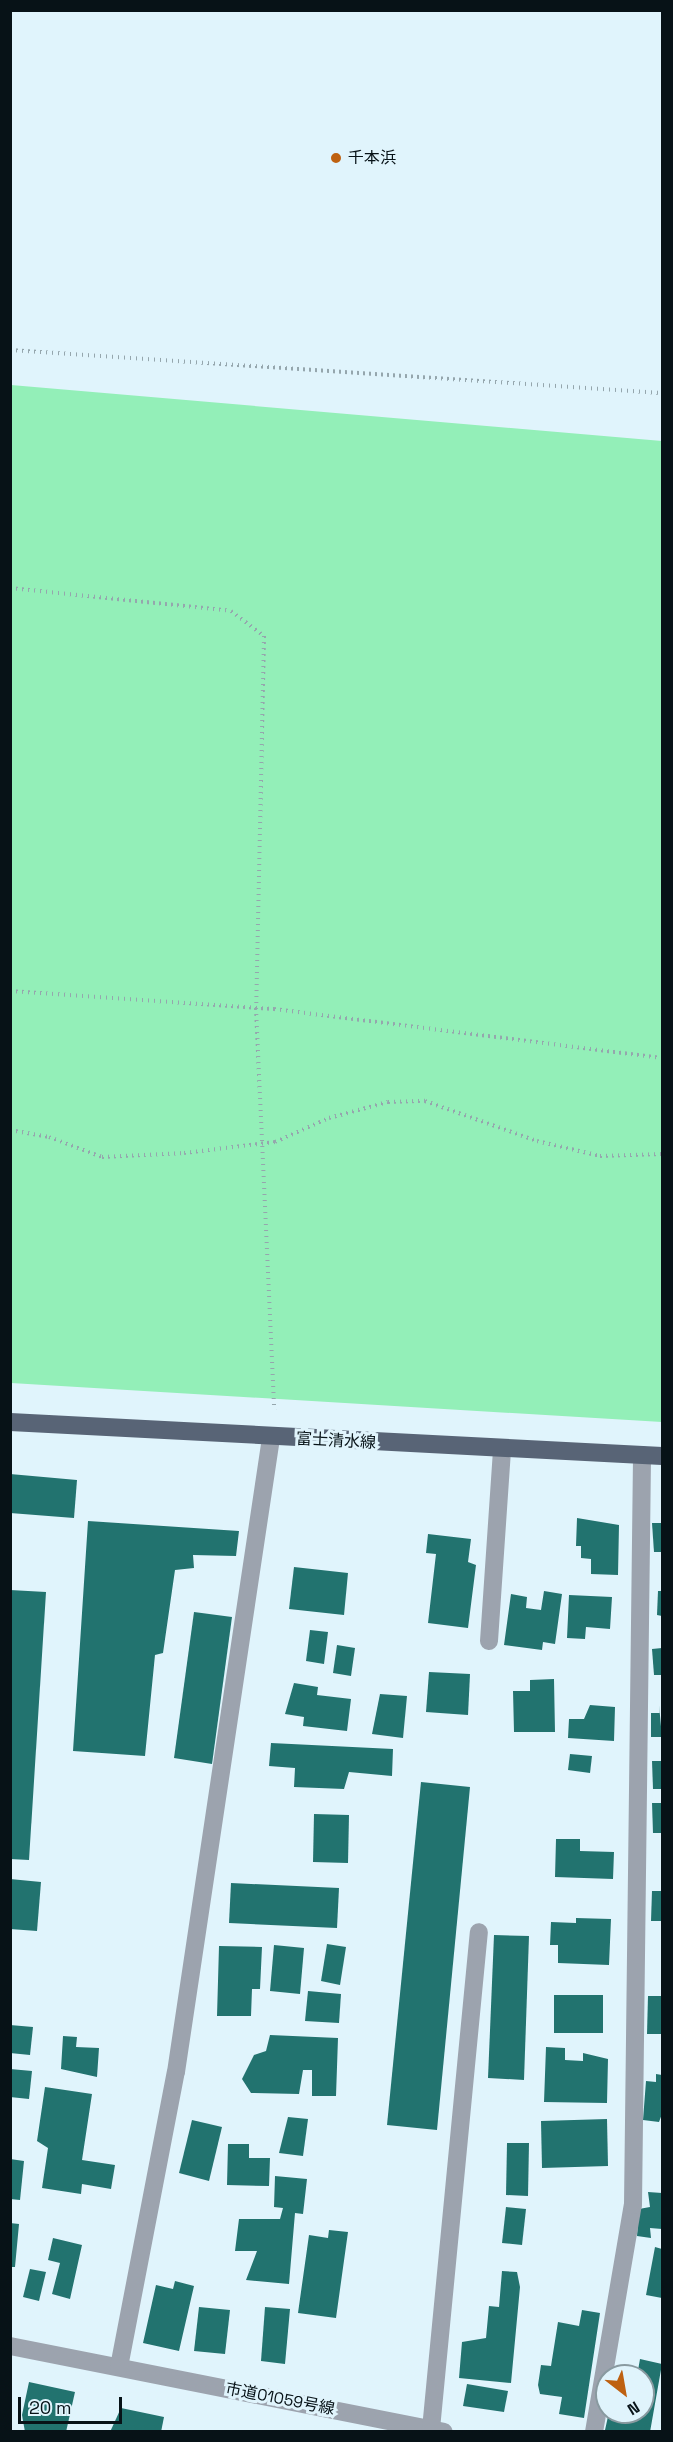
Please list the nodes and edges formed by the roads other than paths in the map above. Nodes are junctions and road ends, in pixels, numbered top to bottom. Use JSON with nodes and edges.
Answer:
{"nodes":[{"id":1,"x":10,"y":1422,"type":"edge"},
{"id":2,"x":271,"y":1438,"type":"junction"},
{"id":3,"x":502,"y":1448,"type":"junction"},
{"id":4,"x":642,"y":1455,"type":"junction"},
{"id":5,"x":663,"y":1456,"type":"edge"},
{"id":6,"x":489,"y":1641,"type":"dead end"},
{"id":7,"x":479,"y":1932,"type":"dead end"},
{"id":8,"x":10,"y":2346,"type":"edge"},
{"id":9,"x":119,"y":2367,"type":"junction"},
{"id":10,"x":438,"y":2430,"type":"edge"},
{"id":11,"x":594,"y":2432,"type":"edge"}],
"edges":[{"from":1,"to":2,"type":"main road","name":"富士清水線"},
{"from":2,"to":3,"type":"main road","name":"富士清水線"},
{"from":2,"to":9,"type":"street"},
{"from":3,"to":4,"type":"main road","name":"富士清水線"},
{"from":3,"to":6,"type":"street"},
{"from":4,"to":5,"type":"main road","name":"富士清水線"},
{"from":4,"to":11,"type":"street"},
{"from":7,"to":10,"type":"street"},
{"from":8,"to":9,"type":"street","name":"市道01059号線"},
{"from":9,"to":10,"type":"street","name":"市道01059号線"}]}
